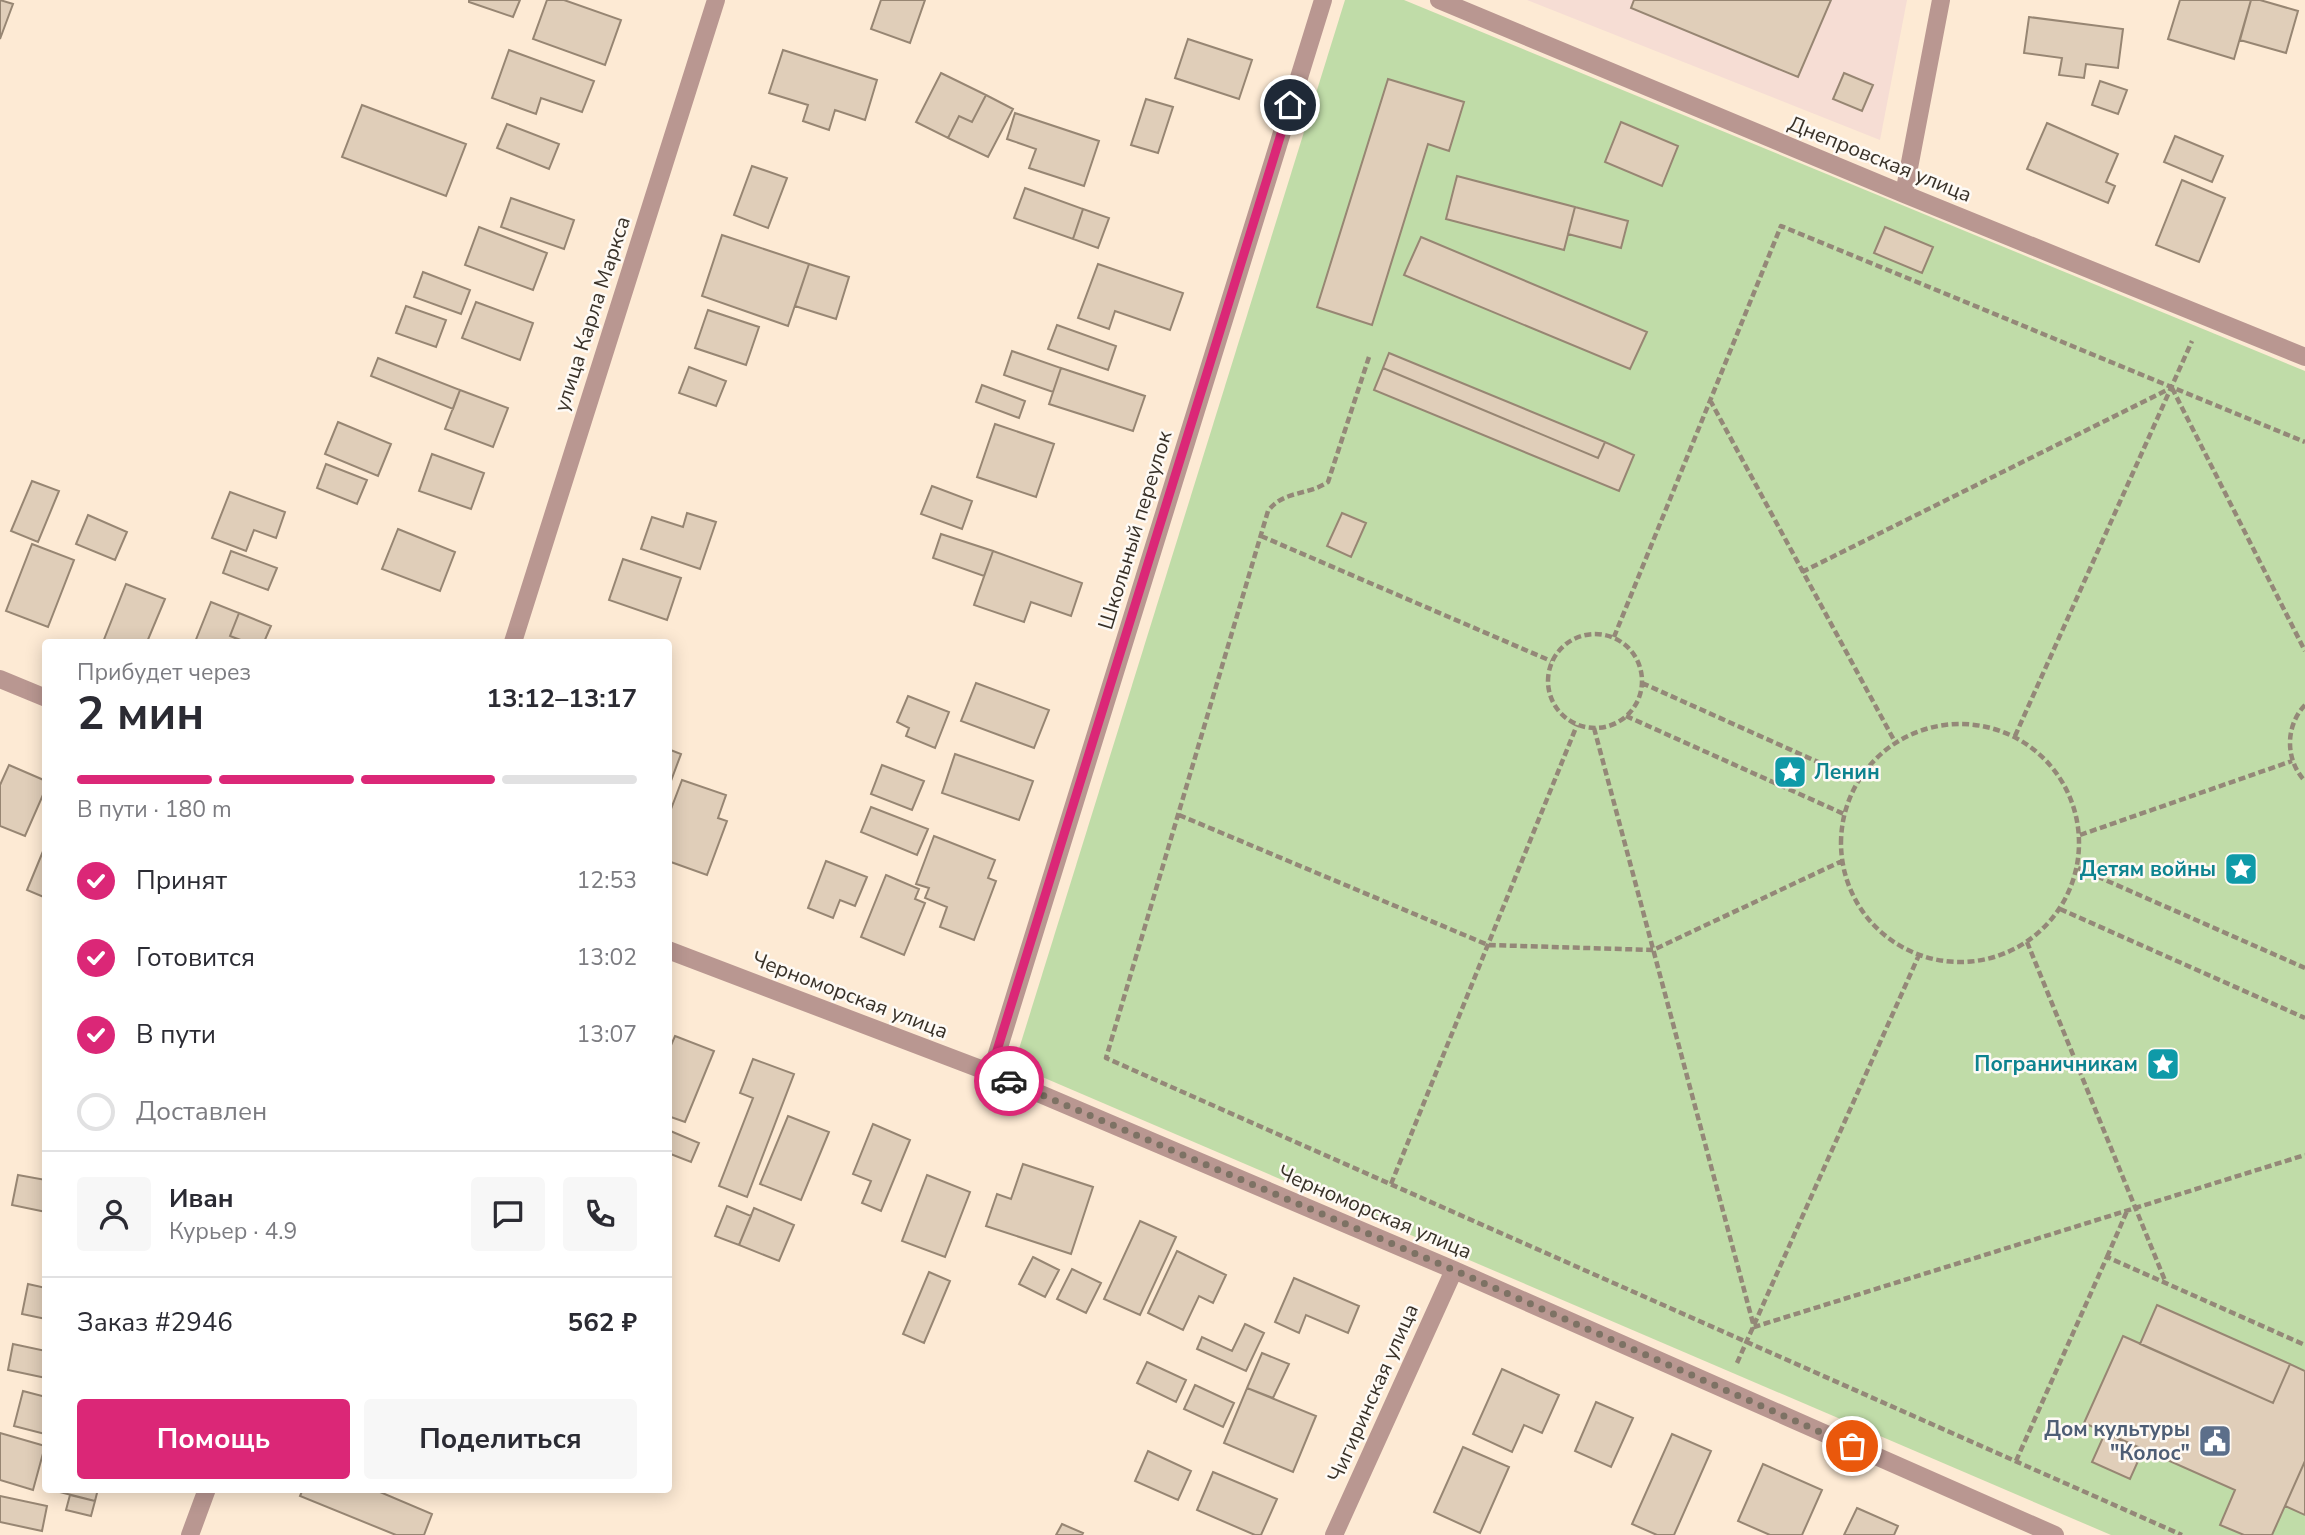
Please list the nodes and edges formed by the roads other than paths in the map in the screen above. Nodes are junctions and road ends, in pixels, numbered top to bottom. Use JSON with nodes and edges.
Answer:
{"nodes":[{"id":1,"x":716,"y":0,"type":"edge"},
{"id":2,"x":1323,"y":0,"type":"edge"},
{"id":3,"x":1440,"y":0,"type":"edge"},
{"id":4,"x":1941,"y":0,"type":"edge"},
{"id":5,"x":1904,"y":194,"type":"junction"},
{"id":6,"x":2305,"y":357,"type":"edge"},
{"id":7,"x":514,"y":639,"type":"edge"},
{"id":8,"x":0,"y":679,"type":"edge"},
{"id":9,"x":42,"y":696,"type":"edge"},
{"id":10,"x":672,"y":952,"type":"edge"},
{"id":11,"x":990,"y":1073,"type":"junction"},
{"id":12,"x":1454,"y":1270,"type":"junction"},
{"id":13,"x":206,"y":1493,"type":"edge"},
{"id":14,"x":190,"y":1535,"type":"edge"},
{"id":15,"x":1334,"y":1535,"type":"edge"},
{"id":16,"x":2055,"y":1535,"type":"edge"}],
"edges":[{"from":1,"to":7,"type":"street","name":"улица Карла Маркса"},
{"from":2,"to":11,"type":"street","name":"Школьный переулок"},
{"from":3,"to":5,"type":"street","name":"Днепровская улица"},
{"from":4,"to":5,"type":"street"},
{"from":5,"to":6,"type":"street","name":"Днепровская улица"},
{"from":8,"to":9,"type":"street"},
{"from":10,"to":11,"type":"street","name":"Черноморская улица"},
{"from":11,"to":12,"type":"street","name":"Черноморская улица"},
{"from":12,"to":15,"type":"street","name":"Чигиринская улица"},
{"from":12,"to":16,"type":"street","name":"Черноморская улица"},
{"from":13,"to":14,"type":"street"}]}
